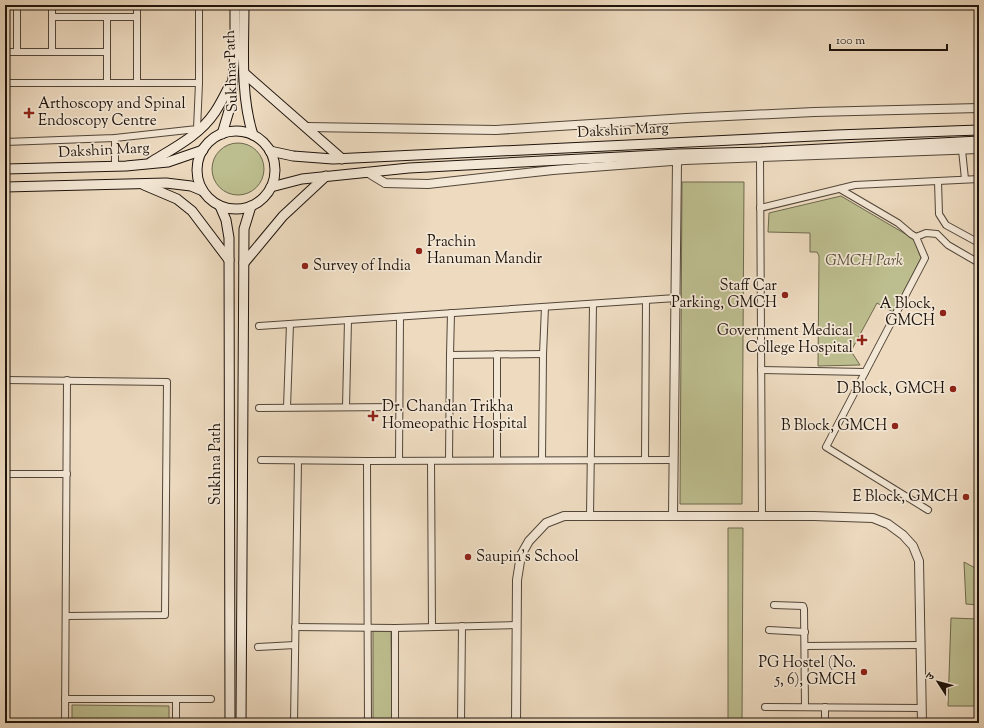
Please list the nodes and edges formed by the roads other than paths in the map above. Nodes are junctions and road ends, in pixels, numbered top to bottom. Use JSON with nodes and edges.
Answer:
{"nodes":[{"id":1,"x":17,"y":5,"type":"edge"},
{"id":2,"x":52,"y":5,"type":"edge"},
{"id":3,"x":137,"y":5,"type":"edge"},
{"id":4,"x":199,"y":5,"type":"edge"},
{"id":5,"x":235,"y":5,"type":"edge"},
{"id":6,"x":244,"y":5,"type":"edge"},
{"id":7,"x":52,"y":17,"type":"junction"},
{"id":8,"x":107,"y":17,"type":"junction"},
{"id":9,"x":137,"y":17,"type":"junction"},
{"id":10,"x":5,"y":52,"type":"edge"},
{"id":11,"x":17,"y":52,"type":"junction"},
{"id":12,"x":52,"y":52,"type":"junction"},
{"id":13,"x":107,"y":52,"type":"junction"},
{"id":14,"x":244,"y":73,"type":"junction"},
{"id":15,"x":232,"y":81,"type":"junction"},
{"id":16,"x":137,"y":82,"type":"junction"},
{"id":17,"x":5,"y":83,"type":"edge"},
{"id":18,"x":107,"y":83,"type":"junction"},
{"id":19,"x":199,"y":83,"type":"junction"},
{"id":20,"x":979,"y":108,"type":"edge"},
{"id":21,"x":307,"y":127,"type":"junction"},
{"id":22,"x":979,"y":130,"type":"edge"},
{"id":23,"x":222,"y":134,"type":"junction"},
{"id":24,"x":253,"y":135,"type":"junction"},
{"id":25,"x":114,"y":138,"type":"junction"},
{"id":26,"x":979,"y":141,"type":"edge"},
{"id":27,"x":5,"y":142,"type":"edge"},
{"id":28,"x":979,"y":149,"type":"edge"},
{"id":29,"x":203,"y":150,"type":"junction"},
{"id":30,"x":962,"y":150,"type":"junction"},
{"id":31,"x":270,"y":151,"type":"junction"},
{"id":32,"x":760,"y":158,"type":"junction"},
{"id":33,"x":342,"y":159,"type":"junction"},
{"id":34,"x":676,"y":161,"type":"junction"},
{"id":35,"x":148,"y":164,"type":"junction"},
{"id":36,"x":115,"y":166,"type":"junction"},
{"id":37,"x":5,"y":169,"type":"edge"},
{"id":38,"x":367,"y":172,"type":"junction"},
{"id":39,"x":326,"y":176,"type":"junction"},
{"id":40,"x":965,"y":179,"type":"junction"},
{"id":41,"x":979,"y":179,"type":"edge"},
{"id":42,"x":938,"y":181,"type":"junction"},
{"id":43,"x":141,"y":183,"type":"junction"},
{"id":44,"x":5,"y":186,"type":"edge"},
{"id":45,"x":271,"y":187,"type":"junction"},
{"id":46,"x":840,"y":189,"type":"junction"},
{"id":47,"x":203,"y":191,"type":"junction"},
{"id":48,"x":220,"y":206,"type":"junction"},
{"id":49,"x":251,"y":206,"type":"junction"},
{"id":50,"x":760,"y":208,"type":"junction"},
{"id":51,"x":916,"y":237,"type":"junction"},
{"id":52,"x":979,"y":242,"type":"edge"},
{"id":53,"x":229,"y":260,"type":"junction"},
{"id":54,"x":244,"y":263,"type":"junction"},
{"id":55,"x":979,"y":263,"type":"edge"},
{"id":56,"x":676,"y":298,"type":"junction"},
{"id":57,"x":646,"y":301,"type":"junction"},
{"id":58,"x":593,"y":304,"type":"junction"},
{"id":59,"x":545,"y":307,"type":"junction"},
{"id":60,"x":452,"y":313,"type":"junction"},
{"id":61,"x":400,"y":317,"type":"junction"},
{"id":62,"x":348,"y":320,"type":"junction"},
{"id":63,"x":290,"y":324,"type":"junction"},
{"id":64,"x":259,"y":326,"type":"dead end"},
{"id":65,"x":497,"y":354,"type":"junction"},
{"id":66,"x":543,"y":354,"type":"junction"},
{"id":67,"x":450,"y":355,"type":"junction"},
{"id":68,"x":761,"y":370,"type":"junction"},
{"id":69,"x":865,"y":372,"type":"junction"},
{"id":70,"x":5,"y":380,"type":"edge"},
{"id":71,"x":67,"y":380,"type":"junction"},
{"id":72,"x":287,"y":407,"type":"junction"},
{"id":73,"x":346,"y":407,"type":"junction"},
{"id":74,"x":399,"y":407,"type":"junction"},
{"id":75,"x":260,"y":408,"type":"dead end"},
{"id":76,"x":261,"y":460,"type":"dead end"},
{"id":77,"x":399,"y":460,"type":"junction"},
{"id":78,"x":449,"y":460,"type":"junction"},
{"id":79,"x":497,"y":460,"type":"junction"},
{"id":80,"x":542,"y":460,"type":"junction"},
{"id":81,"x":591,"y":460,"type":"junction"},
{"id":82,"x":646,"y":460,"type":"junction"},
{"id":83,"x":673,"y":460,"type":"junction"},
{"id":84,"x":298,"y":461,"type":"junction"},
{"id":85,"x":367,"y":461,"type":"junction"},
{"id":86,"x":431,"y":461,"type":"junction"},
{"id":87,"x":5,"y":474,"type":"edge"},
{"id":88,"x":67,"y":474,"type":"junction"},
{"id":89,"x":928,"y":510,"type":"dead end"},
{"id":90,"x":590,"y":516,"type":"junction"},
{"id":91,"x":673,"y":516,"type":"junction"},
{"id":92,"x":762,"y":516,"type":"junction"},
{"id":93,"x":774,"y":605,"type":"dead end"},
{"id":94,"x":66,"y":616,"type":"junction"},
{"id":95,"x":516,"y":625,"type":"junction"},
{"id":96,"x":432,"y":626,"type":"junction"},
{"id":97,"x":462,"y":626,"type":"junction"},
{"id":98,"x":295,"y":627,"type":"junction"},
{"id":99,"x":367,"y":627,"type":"junction"},
{"id":100,"x":395,"y":628,"type":"junction"},
{"id":101,"x":769,"y":630,"type":"dead end"},
{"id":102,"x":805,"y":632,"type":"junction"},
{"id":103,"x":295,"y":645,"type":"junction"},
{"id":104,"x":920,"y":645,"type":"junction"},
{"id":105,"x":805,"y":646,"type":"junction"},
{"id":106,"x":258,"y":647,"type":"dead end"},
{"id":107,"x":65,"y":699,"type":"junction"},
{"id":108,"x":176,"y":699,"type":"junction"},
{"id":109,"x":211,"y":699,"type":"dead end"},
{"id":110,"x":765,"y":707,"type":"dead end"},
{"id":111,"x":805,"y":707,"type":"junction"},
{"id":112,"x":825,"y":708,"type":"junction"},
{"id":113,"x":922,"y":708,"type":"junction"},
{"id":114,"x":65,"y":723,"type":"edge"},
{"id":115,"x":176,"y":723,"type":"edge"},
{"id":116,"x":230,"y":723,"type":"edge"},
{"id":117,"x":241,"y":723,"type":"edge"},
{"id":118,"x":294,"y":723,"type":"edge"},
{"id":119,"x":368,"y":723,"type":"edge"},
{"id":120,"x":395,"y":723,"type":"edge"},
{"id":121,"x":461,"y":723,"type":"edge"},
{"id":122,"x":516,"y":723,"type":"edge"},
{"id":123,"x":825,"y":723,"type":"edge"},
{"id":124,"x":922,"y":723,"type":"edge"}],
"edges":[{"from":1,"to":11,"type":"street"},
{"from":2,"to":7,"type":"street"},
{"from":3,"to":9,"type":"street"},
{"from":4,"to":19,"type":"street"},
{"from":5,"to":15,"type":"main road","name":"Sukhna Path"},
{"from":6,"to":14,"type":"main road","name":"Sukhna Path"},
{"from":7,"to":8,"type":"street"},
{"from":7,"to":12,"type":"street"},
{"from":8,"to":9,"type":"street"},
{"from":8,"to":13,"type":"street"},
{"from":9,"to":16,"type":"street"},
{"from":10,"to":11,"type":"street"},
{"from":11,"to":12,"type":"street"},
{"from":12,"to":13,"type":"street"},
{"from":13,"to":18,"type":"street"},
{"from":14,"to":21,"type":"main road"},
{"from":14,"to":24,"type":"main road","name":"Sukhna Path"},
{"from":15,"to":23,"type":"main road","name":"Sukhna Path"},
{"from":15,"to":35,"type":"main road"},
{"from":16,"to":18,"type":"street"},
{"from":16,"to":19,"type":"street"},
{"from":17,"to":18,"type":"street"},
{"from":19,"to":25,"type":"street"},
{"from":20,"to":21,"type":"street"},
{"from":21,"to":33,"type":"main road"},
{"from":22,"to":33,"type":"main road","name":"Dakshin Marg"},
{"from":23,"to":24,"type":"main road"},
{"from":23,"to":29,"type":"main road"},
{"from":24,"to":31,"type":"main road"},
{"from":25,"to":27,"type":"street"},
{"from":25,"to":36,"type":"street"},
{"from":26,"to":38,"type":"main road","name":"Dakshin Marg"},
{"from":28,"to":30,"type":"street"},
{"from":29,"to":35,"type":"main road","name":"Dakshin Marg"},
{"from":29,"to":47,"type":"main road"},
{"from":30,"to":32,"type":"street"},
{"from":30,"to":40,"type":"street"},
{"from":31,"to":33,"type":"main road","name":"Dakshin Marg"},
{"from":31,"to":45,"type":"main road"},
{"from":32,"to":34,"type":"street"},
{"from":32,"to":50,"type":"street"},
{"from":34,"to":38,"type":"street"},
{"from":34,"to":56,"type":"street"},
{"from":35,"to":36,"type":"main road","name":"Dakshin Marg"},
{"from":36,"to":37,"type":"main road","name":"Dakshin Marg"},
{"from":38,"to":39,"type":"main road","name":"Dakshin Marg"},
{"from":39,"to":45,"type":"main road","name":"Dakshin Marg"},
{"from":39,"to":54,"type":"main road"},
{"from":40,"to":41,"type":"street"},
{"from":40,"to":42,"type":"street"},
{"from":42,"to":46,"type":"street"},
{"from":42,"to":52,"type":"street"},
{"from":43,"to":44,"type":"main road"},
{"from":43,"to":47,"type":"main road"},
{"from":43,"to":53,"type":"main road"},
{"from":45,"to":49,"type":"main road"},
{"from":46,"to":50,"type":"street"},
{"from":46,"to":51,"type":"street"},
{"from":47,"to":48,"type":"main road"},
{"from":48,"to":49,"type":"main road"},
{"from":48,"to":53,"type":"main road","name":"Sukhna Path"},
{"from":49,"to":54,"type":"main road","name":"Sukhna Path"},
{"from":50,"to":68,"type":"street"},
{"from":51,"to":55,"type":"street"},
{"from":51,"to":69,"type":"street"},
{"from":53,"to":116,"type":"main road","name":"Sukhna Path"},
{"from":54,"to":117,"type":"main road","name":"Sukhna Path"},
{"from":56,"to":57,"type":"street"},
{"from":56,"to":83,"type":"street"},
{"from":57,"to":58,"type":"street"},
{"from":57,"to":82,"type":"street"},
{"from":58,"to":59,"type":"street"},
{"from":58,"to":81,"type":"street"},
{"from":59,"to":60,"type":"street"},
{"from":59,"to":66,"type":"street"},
{"from":60,"to":61,"type":"street"},
{"from":60,"to":67,"type":"street"},
{"from":61,"to":62,"type":"street"},
{"from":61,"to":74,"type":"street"},
{"from":62,"to":63,"type":"street"},
{"from":62,"to":73,"type":"street"},
{"from":63,"to":64,"type":"street"},
{"from":63,"to":72,"type":"street"},
{"from":65,"to":66,"type":"street"},
{"from":65,"to":67,"type":"street"},
{"from":65,"to":79,"type":"street"},
{"from":66,"to":80,"type":"street"},
{"from":67,"to":78,"type":"street"},
{"from":68,"to":69,"type":"street"},
{"from":68,"to":92,"type":"street"},
{"from":69,"to":89,"type":"street"},
{"from":70,"to":71,"type":"street"},
{"from":71,"to":88,"type":"street"},
{"from":71,"to":94,"type":"street"},
{"from":72,"to":73,"type":"street"},
{"from":72,"to":75,"type":"street"},
{"from":73,"to":74,"type":"street"},
{"from":74,"to":77,"type":"street"},
{"from":76,"to":84,"type":"street"},
{"from":77,"to":85,"type":"street"},
{"from":77,"to":86,"type":"street"},
{"from":78,"to":79,"type":"street"},
{"from":78,"to":86,"type":"street"},
{"from":79,"to":80,"type":"street"},
{"from":80,"to":81,"type":"street"},
{"from":81,"to":82,"type":"street"},
{"from":81,"to":90,"type":"street"},
{"from":82,"to":83,"type":"street"},
{"from":83,"to":91,"type":"street"},
{"from":84,"to":85,"type":"street"},
{"from":84,"to":98,"type":"street"},
{"from":85,"to":99,"type":"street"},
{"from":86,"to":96,"type":"street"},
{"from":87,"to":88,"type":"street"},
{"from":88,"to":94,"type":"street"},
{"from":90,"to":91,"type":"street"},
{"from":90,"to":95,"type":"street"},
{"from":91,"to":92,"type":"street"},
{"from":92,"to":104,"type":"street"},
{"from":93,"to":102,"type":"street"},
{"from":94,"to":107,"type":"street"},
{"from":95,"to":97,"type":"street"},
{"from":95,"to":122,"type":"street"},
{"from":96,"to":97,"type":"street"},
{"from":96,"to":100,"type":"street"},
{"from":97,"to":121,"type":"street"},
{"from":98,"to":99,"type":"street"},
{"from":98,"to":103,"type":"street"},
{"from":99,"to":100,"type":"street"},
{"from":99,"to":119,"type":"street"},
{"from":100,"to":120,"type":"street"},
{"from":101,"to":102,"type":"street"},
{"from":102,"to":105,"type":"street"},
{"from":103,"to":106,"type":"street"},
{"from":103,"to":118,"type":"street"},
{"from":104,"to":105,"type":"street"},
{"from":104,"to":113,"type":"street"},
{"from":105,"to":111,"type":"street"},
{"from":107,"to":108,"type":"street"},
{"from":107,"to":114,"type":"street"},
{"from":108,"to":109,"type":"street"},
{"from":108,"to":115,"type":"street"},
{"from":110,"to":111,"type":"street"},
{"from":111,"to":112,"type":"street"},
{"from":112,"to":113,"type":"street"},
{"from":112,"to":123,"type":"street"},
{"from":113,"to":124,"type":"street"}]}
